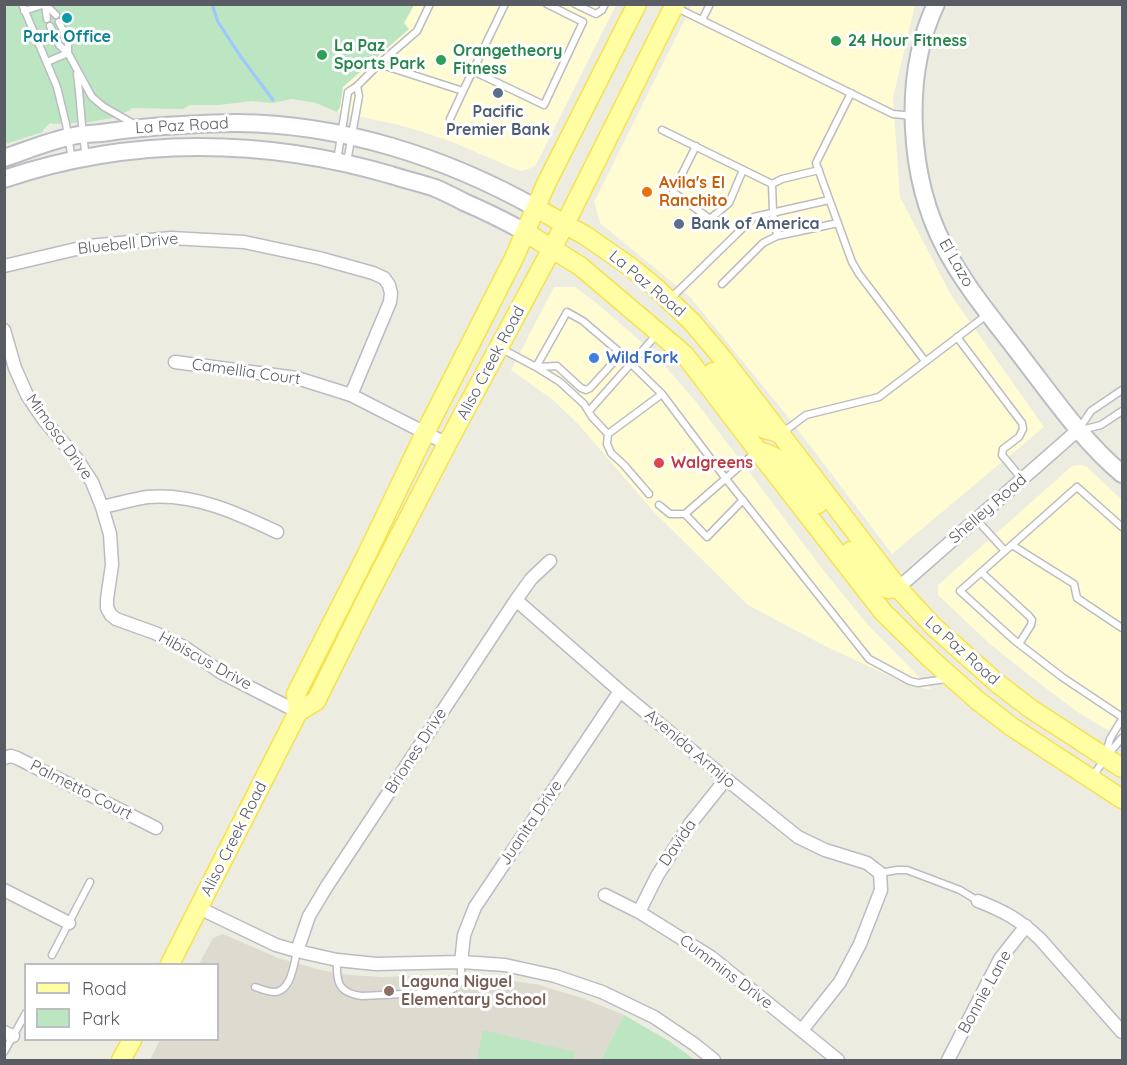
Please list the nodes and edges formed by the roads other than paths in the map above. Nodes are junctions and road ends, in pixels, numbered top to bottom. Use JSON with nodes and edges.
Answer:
{"nodes":[{"id":1,"x":45,"y":4,"type":"edge"},
{"id":2,"x":430,"y":4,"type":"edge"},
{"id":3,"x":505,"y":4,"type":"edge"},
{"id":4,"x":547,"y":4,"type":"edge"},
{"id":5,"x":575,"y":4,"type":"edge"},
{"id":6,"x":604,"y":4,"type":"edge"},
{"id":7,"x":637,"y":4,"type":"edge"},
{"id":8,"x":710,"y":4,"type":"edge"},
{"id":9,"x":674,"y":5,"type":"edge"},
{"id":10,"x":932,"y":6,"type":"edge"},
{"id":11,"x":23,"y":8,"type":"edge"},
{"id":12,"x":702,"y":20,"type":"junction"},
{"id":13,"x":68,"y":53,"type":"junction"},
{"id":14,"x":47,"y":62,"type":"junction"},
{"id":15,"x":379,"y":64,"type":"junction"},
{"id":16,"x":77,"y":71,"type":"junction"},
{"id":17,"x":472,"y":71,"type":"junction"},
{"id":18,"x":357,"y":86,"type":"junction"},
{"id":19,"x":463,"y":92,"type":"junction"},
{"id":20,"x":851,"y":93,"type":"junction"},
{"id":21,"x":913,"y":116,"type":"junction"},
{"id":22,"x":450,"y":119,"type":"dead end"},
{"id":23,"x":140,"y":128,"type":"junction"},
{"id":24,"x":662,"y":130,"type":"dead end"},
{"id":25,"x":346,"y":135,"type":"junction"},
{"id":26,"x":75,"y":136,"type":"junction"},
{"id":27,"x":696,"y":146,"type":"junction"},
{"id":28,"x":4,"y":158,"type":"edge"},
{"id":29,"x":79,"y":159,"type":"junction"},
{"id":30,"x":342,"y":162,"type":"junction"},
{"id":31,"x":744,"y":170,"type":"junction"},
{"id":32,"x":819,"y":170,"type":"junction"},
{"id":33,"x":4,"y":179,"type":"edge"},
{"id":34,"x":772,"y":184,"type":"junction"},
{"id":35,"x":829,"y":200,"type":"junction"},
{"id":36,"x":536,"y":208,"type":"junction"},
{"id":37,"x":773,"y":212,"type":"junction"},
{"id":38,"x":838,"y":223,"type":"junction"},
{"id":39,"x":565,"y":224,"type":"junction"},
{"id":40,"x":525,"y":232,"type":"junction"},
{"id":41,"x":777,"y":236,"type":"junction"},
{"id":42,"x":552,"y":248,"type":"junction"},
{"id":43,"x":4,"y":266,"type":"edge"},
{"id":44,"x":722,"y":284,"type":"dead end"},
{"id":45,"x":669,"y":300,"type":"junction"},
{"id":46,"x":989,"y":313,"type":"junction"},
{"id":47,"x":4,"y":330,"type":"edge"},
{"id":48,"x":659,"y":332,"type":"junction"},
{"id":49,"x":957,"y":337,"type":"junction"},
{"id":50,"x":499,"y":348,"type":"junction"},
{"id":51,"x":621,"y":354,"type":"junction"},
{"id":52,"x":685,"y":355,"type":"junction"},
{"id":53,"x":175,"y":362,"type":"dead end"},
{"id":54,"x":925,"y":362,"type":"junction"},
{"id":55,"x":630,"y":364,"type":"junction"},
{"id":56,"x":536,"y":367,"type":"junction"},
{"id":57,"x":1122,"y":390,"type":"edge"},
{"id":58,"x":662,"y":394,"type":"junction"},
{"id":59,"x":351,"y":395,"type":"junction"},
{"id":60,"x":589,"y":411,"type":"junction"},
{"id":61,"x":1122,"y":411,"type":"edge"},
{"id":62,"x":1078,"y":430,"type":"junction"},
{"id":63,"x":425,"y":433,"type":"junction"},
{"id":64,"x":608,"y":434,"type":"junction"},
{"id":65,"x":780,"y":434,"type":"junction"},
{"id":66,"x":447,"y":444,"type":"junction"},
{"id":67,"x":758,"y":451,"type":"junction"},
{"id":68,"x":1122,"y":474,"type":"edge"},
{"id":69,"x":726,"y":478,"type":"junction"},
{"id":70,"x":1022,"y":478,"type":"junction"},
{"id":71,"x":649,"y":494,"type":"dead end"},
{"id":72,"x":743,"y":500,"type":"junction"},
{"id":73,"x":659,"y":505,"type":"dead end"},
{"id":74,"x":102,"y":507,"type":"junction"},
{"id":75,"x":840,"y":511,"type":"junction"},
{"id":76,"x":685,"y":514,"type":"junction"},
{"id":77,"x":976,"y":519,"type":"junction"},
{"id":78,"x":814,"y":521,"type":"junction"},
{"id":79,"x":1122,"y":527,"type":"edge"},
{"id":80,"x":277,"y":532,"type":"dead end"},
{"id":81,"x":1012,"y":545,"type":"junction"},
{"id":82,"x":1005,"y":551,"type":"junction"},
{"id":83,"x":550,"y":561,"type":"dead end"},
{"id":84,"x":981,"y":572,"type":"junction"},
{"id":85,"x":898,"y":588,"type":"junction"},
{"id":86,"x":516,"y":600,"type":"junction"},
{"id":87,"x":111,"y":615,"type":"joint"},
{"id":88,"x":1122,"y":628,"type":"edge"},
{"id":89,"x":1019,"y":644,"type":"junction"},
{"id":90,"x":951,"y":678,"type":"junction"},
{"id":91,"x":620,"y":691,"type":"junction"},
{"id":92,"x":298,"y":712,"type":"junction"},
{"id":93,"x":1122,"y":718,"type":"edge"},
{"id":94,"x":1122,"y":738,"type":"edge"},
{"id":95,"x":4,"y":758,"type":"edge"},
{"id":96,"x":1105,"y":758,"type":"junction"},
{"id":97,"x":1122,"y":768,"type":"edge"},
{"id":98,"x":726,"y":779,"type":"junction"},
{"id":99,"x":1091,"y":779,"type":"junction"},
{"id":100,"x":1122,"y":799,"type":"edge"},
{"id":101,"x":156,"y":828,"type":"dead end"},
{"id":102,"x":880,"y":873,"type":"junction"},
{"id":103,"x":90,"y":882,"type":"dead end"},
{"id":104,"x":4,"y":890,"type":"edge"},
{"id":105,"x":604,"y":895,"type":"dead end"},
{"id":106,"x":978,"y":902,"type":"joint"},
{"id":107,"x":199,"y":908,"type":"junction"},
{"id":108,"x":639,"y":912,"type":"junction"},
{"id":109,"x":69,"y":922,"type":"junction"},
{"id":110,"x":1026,"y":926,"type":"junction"},
{"id":111,"x":297,"y":951,"type":"junction"},
{"id":112,"x":52,"y":955,"type":"dead end"},
{"id":113,"x":337,"y":960,"type":"junction"},
{"id":114,"x":461,"y":962,"type":"junction"},
{"id":115,"x":171,"y":963,"type":"edge"},
{"id":116,"x":255,"y":987,"type":"dead end"},
{"id":117,"x":24,"y":1015,"type":"edge"},
{"id":118,"x":802,"y":1030,"type":"junction"},
{"id":119,"x":1122,"y":1032,"type":"edge"},
{"id":120,"x":9,"y":1034,"type":"edge"},
{"id":121,"x":131,"y":1041,"type":"edge"},
{"id":122,"x":4,"y":1052,"type":"edge"},
{"id":123,"x":121,"y":1060,"type":"edge"},
{"id":124,"x":714,"y":1060,"type":"edge"},
{"id":125,"x":838,"y":1060,"type":"edge"},
{"id":126,"x":948,"y":1060,"type":"edge"}],
"edges":[{"from":1,"to":11,"type":"lane"},
{"from":1,"to":13,"type":"lane"},
{"from":1,"to":13,"type":"lane"},
{"from":2,"to":15,"type":"lane"},
{"from":3,"to":17,"type":"lane"},
{"from":4,"to":17,"type":"lane"},
{"from":5,"to":6,"type":"lane"},
{"from":7,"to":36,"type":"main road","name":"Aliso Creek Road"},
{"from":8,"to":12,"type":"lane"},
{"from":9,"to":12,"type":"lane"},
{"from":9,"to":39,"type":"main road","name":"Aliso Creek Road"},
{"from":10,"to":21,"type":"main road","name":"El Lazo"},
{"from":11,"to":14,"type":"lane"},
{"from":12,"to":20,"type":"lane"},
{"from":13,"to":14,"type":"lane"},
{"from":13,"to":16,"type":"lane"},
{"from":14,"to":26,"type":"lane"},
{"from":15,"to":18,"type":"lane"},
{"from":15,"to":19,"type":"lane"},
{"from":16,"to":23,"type":"lane"},
{"from":16,"to":26,"type":"lane"},
{"from":17,"to":19,"type":"lane"},
{"from":18,"to":25,"type":"lane"},
{"from":18,"to":25,"type":"lane"},
{"from":19,"to":22,"type":"lane"},
{"from":20,"to":21,"type":"lane"},
{"from":20,"to":32,"type":"lane"},
{"from":21,"to":46,"type":"main road","name":"El Lazo"},
{"from":23,"to":25,"type":"main road","name":"La Paz Road"},
{"from":23,"to":26,"type":"main road","name":"La Paz Road"},
{"from":24,"to":27,"type":"lane"},
{"from":25,"to":30,"type":"lane"},
{"from":25,"to":30,"type":"lane"},
{"from":25,"to":36,"type":"main road","name":"La Paz Road"},
{"from":26,"to":28,"type":"main road","name":"La Paz Road"},
{"from":26,"to":29,"type":"lane"},
{"from":26,"to":29,"type":"lane"},
{"from":27,"to":31,"type":"lane"},
{"from":27,"to":31,"type":"lane"},
{"from":29,"to":30,"type":"main road","name":"La Paz Road"},
{"from":29,"to":33,"type":"main road","name":"La Paz Road"},
{"from":30,"to":40,"type":"main road","name":"La Paz Road"},
{"from":31,"to":34,"type":"lane"},
{"from":32,"to":34,"type":"lane"},
{"from":32,"to":35,"type":"lane"},
{"from":34,"to":37,"type":"lane"},
{"from":35,"to":37,"type":"lane"},
{"from":35,"to":38,"type":"lane"},
{"from":36,"to":39,"type":"main road","name":"La Paz Road"},
{"from":36,"to":40,"type":"main road","name":"Aliso Creek Road"},
{"from":37,"to":41,"type":"lane"},
{"from":37,"to":45,"type":"lane"},
{"from":38,"to":41,"type":"lane"},
{"from":38,"to":54,"type":"lane"},
{"from":39,"to":42,"type":"main road","name":"Aliso Creek Road"},
{"from":39,"to":45,"type":"main road","name":"La Paz Road"},
{"from":40,"to":42,"type":"main road","name":"La Paz Road"},
{"from":40,"to":63,"type":"main road","name":"Aliso Creek Road"},
{"from":41,"to":44,"type":"lane"},
{"from":42,"to":48,"type":"main road","name":"La Paz Road"},
{"from":42,"to":50,"type":"main road","name":"Aliso Creek Road"},
{"from":43,"to":59,"type":"street","name":"Bluebell Drive"},
{"from":45,"to":65,"type":"main road","name":"La Paz Road"},
{"from":46,"to":49,"type":"lane"},
{"from":46,"to":62,"type":"main road","name":"El Lazo"},
{"from":47,"to":74,"type":"street","name":"Mimosa Drive"},
{"from":48,"to":52,"type":"main road","name":"La Paz Road"},
{"from":48,"to":55,"type":"lane"},
{"from":49,"to":54,"type":"lane"},
{"from":49,"to":70,"type":"lane"},
{"from":50,"to":56,"type":"lane"},
{"from":50,"to":66,"type":"main road","name":"Aliso Creek Road"},
{"from":51,"to":55,"type":"lane"},
{"from":51,"to":56,"type":"lane"},
{"from":51,"to":56,"type":"lane"},
{"from":52,"to":65,"type":"main road"},
{"from":52,"to":67,"type":"main road","name":"La Paz Road"},
{"from":53,"to":59,"type":"street","name":"Camellia Court"},
{"from":54,"to":65,"type":"lane"},
{"from":55,"to":58,"type":"lane"},
{"from":55,"to":60,"type":"lane"},
{"from":56,"to":60,"type":"lane"},
{"from":57,"to":62,"type":"lane"},
{"from":58,"to":64,"type":"lane"},
{"from":58,"to":69,"type":"lane"},
{"from":59,"to":63,"type":"street","name":"Camellia Court"},
{"from":60,"to":64,"type":"lane"},
{"from":61,"to":62,"type":"lane"},
{"from":62,"to":68,"type":"main road","name":"El Lazo"},
{"from":62,"to":70,"type":"street","name":"Shelley Road"},
{"from":63,"to":66,"type":"street","name":"Camellia Court"},
{"from":63,"to":92,"type":"main road","name":"Aliso Creek Road"},
{"from":64,"to":71,"type":"lane"},
{"from":65,"to":75,"type":"main road","name":"La Paz Road"},
{"from":66,"to":92,"type":"main road","name":"Aliso Creek Road"},
{"from":67,"to":69,"type":"lane"},
{"from":67,"to":75,"type":"main road"},
{"from":67,"to":78,"type":"main road","name":"La Paz Road"},
{"from":69,"to":72,"type":"lane"},
{"from":69,"to":76,"type":"lane"},
{"from":70,"to":77,"type":"street","name":"Shelley Road"},
{"from":72,"to":76,"type":"lane"},
{"from":72,"to":90,"type":"lane"},
{"from":73,"to":76,"type":"lane"},
{"from":74,"to":80,"type":"street"},
{"from":74,"to":87,"type":"street","name":"Mimosa Drive"},
{"from":75,"to":85,"type":"main road","name":"La Paz Road"},
{"from":77,"to":82,"type":"lane"},
{"from":77,"to":85,"type":"street","name":"Shelley Road"},
{"from":78,"to":85,"type":"main road"},
{"from":78,"to":90,"type":"main road","name":"La Paz Road"},
{"from":79,"to":81,"type":"lane"},
{"from":81,"to":82,"type":"lane"},
{"from":81,"to":88,"type":"lane"},
{"from":82,"to":84,"type":"lane"},
{"from":83,"to":86,"type":"street","name":"Briones Drive"},
{"from":84,"to":89,"type":"lane"},
{"from":84,"to":89,"type":"lane"},
{"from":85,"to":90,"type":"main road"},
{"from":85,"to":96,"type":"main road","name":"La Paz Road"},
{"from":86,"to":91,"type":"street","name":"Avenida Armijo"},
{"from":86,"to":111,"type":"street","name":"Briones Drive"},
{"from":87,"to":92,"type":"street","name":"Hibiscus Drive"},
{"from":89,"to":93,"type":"lane"},
{"from":90,"to":99,"type":"main road","name":"La Paz Road"},
{"from":91,"to":98,"type":"street","name":"Avenida Armijo"},
{"from":91,"to":114,"type":"street","name":"Juanita Drive"},
{"from":92,"to":107,"type":"main road","name":"Aliso Creek Road"},
{"from":93,"to":96,"type":"lane"},
{"from":94,"to":96,"type":"lane"},
{"from":95,"to":101,"type":"street","name":"Palmetto Court"},
{"from":96,"to":97,"type":"main road","name":"La Paz Road"},
{"from":96,"to":99,"type":"lane"},
{"from":98,"to":102,"type":"street","name":"Avenida Armijo"},
{"from":98,"to":108,"type":"street","name":"Davida"},
{"from":99,"to":100,"type":"main road","name":"La Paz Road"},
{"from":102,"to":106,"type":"lane"},
{"from":102,"to":118,"type":"street"},
{"from":103,"to":109,"type":"lane"},
{"from":104,"to":109,"type":"street"},
{"from":105,"to":108,"type":"street","name":"Cummins Drive"},
{"from":106,"to":110,"type":"street"},
{"from":107,"to":111,"type":"street"},
{"from":107,"to":115,"type":"main road","name":"Aliso Creek Road"},
{"from":108,"to":118,"type":"street","name":"Cummins Drive"},
{"from":109,"to":112,"type":"lane"},
{"from":110,"to":119,"type":"street"},
{"from":110,"to":126,"type":"street","name":"Bonnie Lane"},
{"from":111,"to":113,"type":"street"},
{"from":111,"to":116,"type":"lane"},
{"from":113,"to":114,"type":"street"},
{"from":113,"to":114,"type":"lane"},
{"from":114,"to":124,"type":"street"},
{"from":117,"to":120,"type":"lane"},
{"from":118,"to":125,"type":"street","name":"Cummins Drive"},
{"from":120,"to":122,"type":"lane"},
{"from":121,"to":123,"type":"main road"}]}
